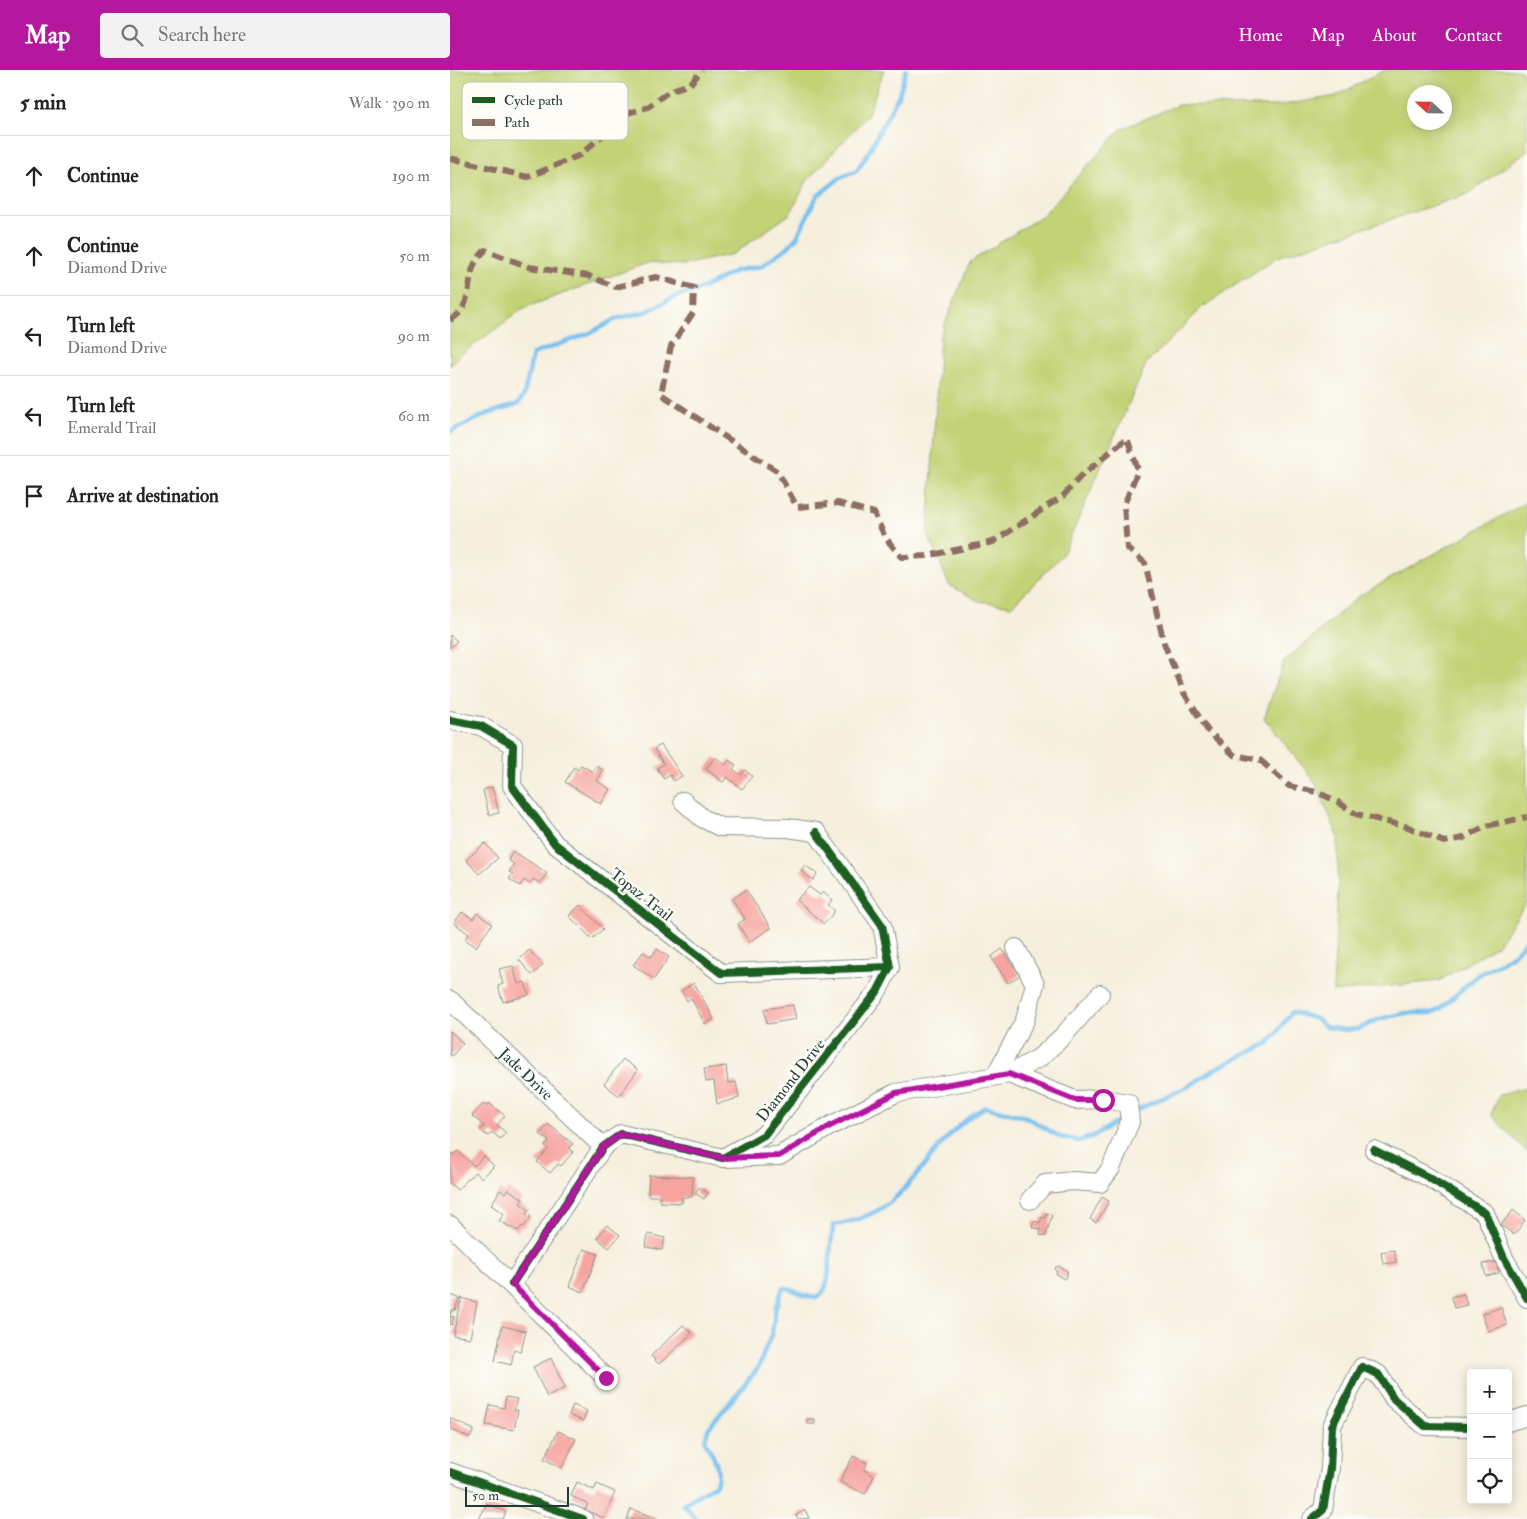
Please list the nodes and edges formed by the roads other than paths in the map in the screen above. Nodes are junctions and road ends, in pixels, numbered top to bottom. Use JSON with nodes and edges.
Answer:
{"nodes":[{"id":1,"x":450,"y":720,"type":"edge"},
{"id":2,"x":683,"y":801,"type":"dead end"},
{"id":3,"x":1016,"y":948,"type":"dead end"},
{"id":4,"x":890,"y":968,"type":"junction"},
{"id":5,"x":1100,"y":994,"type":"dead end"},
{"id":6,"x":450,"y":1000,"type":"edge"},
{"id":7,"x":1002,"y":1075,"type":"junction"},
{"id":8,"x":603,"y":1147,"type":"junction"},
{"id":9,"x":1374,"y":1150,"type":"dead end"},
{"id":10,"x":723,"y":1158,"type":"junction"},
{"id":11,"x":1030,"y":1200,"type":"dead end"},
{"id":12,"x":450,"y":1225,"type":"edge"},
{"id":13,"x":512,"y":1284,"type":"junction"},
{"id":14,"x":1527,"y":1298,"type":"edge"},
{"id":15,"x":606,"y":1378,"type":"dead end"},
{"id":16,"x":1527,"y":1416,"type":"edge"},
{"id":17,"x":1512,"y":1421,"type":"edge"},
{"id":18,"x":1467,"y":1428,"type":"edge"},
{"id":19,"x":450,"y":1472,"type":"edge"},
{"id":20,"x":583,"y":1519,"type":"edge"},
{"id":21,"x":1312,"y":1519,"type":"edge"}],
"edges":[{"from":1,"to":4,"type":"street","name":"Topaz Trail"},
{"from":2,"to":4,"type":"street"},
{"from":3,"to":7,"type":"street"},
{"from":4,"to":10,"type":"street","name":"Diamond Drive"},
{"from":5,"to":7,"type":"street"},
{"from":6,"to":8,"type":"street","name":"Jade Drive"},
{"from":7,"to":10,"type":"street"},
{"from":7,"to":11,"type":"street"},
{"from":8,"to":10,"type":"street"},
{"from":8,"to":13,"type":"street"},
{"from":9,"to":14,"type":"street"},
{"from":12,"to":13,"type":"street"},
{"from":13,"to":15,"type":"street"},
{"from":16,"to":17,"type":"street"},
{"from":18,"to":21,"type":"street"},
{"from":19,"to":20,"type":"street"}]}
